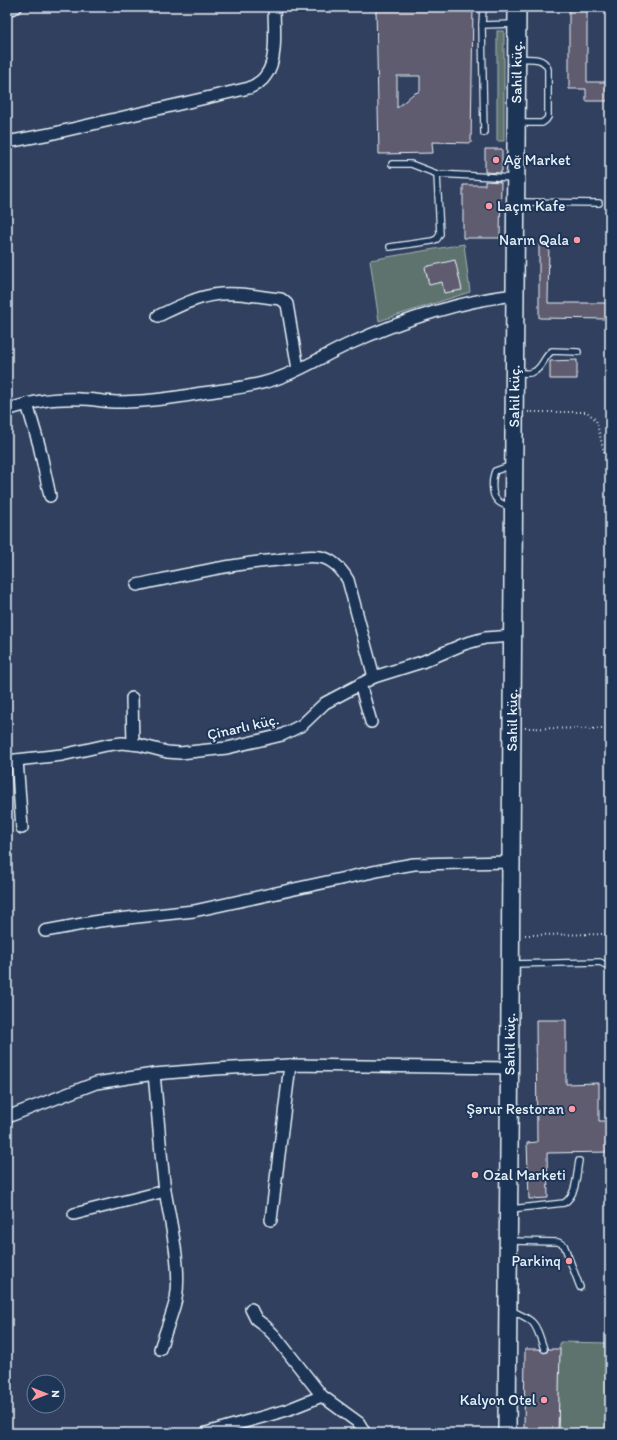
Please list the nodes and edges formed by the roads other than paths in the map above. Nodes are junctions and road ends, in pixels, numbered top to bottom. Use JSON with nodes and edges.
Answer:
{"nodes":[{"id":1,"x":16,"y":7,"type":"edge"},
{"id":2,"x":274,"y":7,"type":"edge"},
{"id":3,"x":483,"y":7,"type":"edge"},
{"id":4,"x":7,"y":10,"type":"edge"},
{"id":5,"x":517,"y":15,"type":"edge"},
{"id":6,"x":482,"y":25,"type":"junction"},
{"id":7,"x":517,"y":59,"type":"junction"},
{"id":8,"x":516,"y":123,"type":"junction"},
{"id":9,"x":484,"y":133,"type":"dead end"},
{"id":10,"x":7,"y":142,"type":"edge"},
{"id":11,"x":392,"y":164,"type":"dead end"},
{"id":12,"x":437,"y":174,"type":"junction"},
{"id":13,"x":516,"y":178,"type":"junction"},
{"id":14,"x":516,"y":202,"type":"junction"},
{"id":15,"x":599,"y":203,"type":"dead end"},
{"id":16,"x":390,"y":247,"type":"dead end"},
{"id":17,"x":515,"y":295,"type":"junction"},
{"id":18,"x":158,"y":316,"type":"dead end"},
{"id":19,"x":578,"y":352,"type":"dead end"},
{"id":20,"x":298,"y":369,"type":"junction"},
{"id":21,"x":515,"y":372,"type":"junction"},
{"id":22,"x":27,"y":404,"type":"junction"},
{"id":23,"x":7,"y":410,"type":"edge"},
{"id":24,"x":50,"y":496,"type":"dead end"},
{"id":25,"x":137,"y":585,"type":"dead end"},
{"id":26,"x":513,"y":636,"type":"junction"},
{"id":27,"x":374,"y":678,"type":"junction"},
{"id":28,"x":360,"y":684,"type":"junction"},
{"id":29,"x":132,"y":698,"type":"dead end"},
{"id":30,"x":371,"y":722,"type":"dead end"},
{"id":31,"x":133,"y":744,"type":"junction"},
{"id":32,"x":12,"y":760,"type":"edge"},
{"id":33,"x":22,"y":828,"type":"dead end"},
{"id":34,"x":511,"y":862,"type":"junction"},
{"id":35,"x":45,"y":931,"type":"dead end"},
{"id":36,"x":510,"y":964,"type":"junction"},
{"id":37,"x":610,"y":967,"type":"edge"},
{"id":38,"x":290,"y":1065,"type":"junction"},
{"id":39,"x":510,"y":1068,"type":"junction"},
{"id":40,"x":154,"y":1074,"type":"junction"},
{"id":41,"x":7,"y":1117,"type":"edge"},
{"id":42,"x":579,"y":1161,"type":"dead end"},
{"id":43,"x":165,"y":1191,"type":"junction"},
{"id":44,"x":508,"y":1209,"type":"junction"},
{"id":45,"x":74,"y":1214,"type":"dead end"},
{"id":46,"x":271,"y":1220,"type":"dead end"},
{"id":47,"x":508,"y":1240,"type":"junction"},
{"id":48,"x":580,"y":1286,"type":"dead end"},
{"id":49,"x":251,"y":1309,"type":"dead end"},
{"id":50,"x":508,"y":1309,"type":"junction"},
{"id":51,"x":160,"y":1349,"type":"dead end"},
{"id":52,"x":544,"y":1349,"type":"dead end"},
{"id":53,"x":322,"y":1396,"type":"junction"},
{"id":54,"x":206,"y":1433,"type":"edge"},
{"id":55,"x":365,"y":1433,"type":"edge"},
{"id":56,"x":507,"y":1433,"type":"edge"}],
"edges":[{"from":1,"to":4,"type":"street"},
{"from":2,"to":10,"type":"street"},
{"from":3,"to":6,"type":"lane"},
{"from":5,"to":6,"type":"lane"},
{"from":5,"to":7,"type":"main road","name":"Sahil küç."},
{"from":6,"to":9,"type":"lane"},
{"from":7,"to":8,"type":"main road","name":"Sahil küç."},
{"from":7,"to":8,"type":"lane"},
{"from":8,"to":13,"type":"main road","name":"Sahil küç."},
{"from":11,"to":12,"type":"lane"},
{"from":12,"to":13,"type":"lane"},
{"from":12,"to":16,"type":"lane"},
{"from":13,"to":14,"type":"main road","name":"Sahil küç."},
{"from":14,"to":15,"type":"lane"},
{"from":14,"to":17,"type":"main road","name":"Sahil küç."},
{"from":17,"to":20,"type":"street"},
{"from":17,"to":21,"type":"main road","name":"Sahil küç."},
{"from":18,"to":20,"type":"street"},
{"from":19,"to":21,"type":"lane"},
{"from":20,"to":22,"type":"street"},
{"from":21,"to":26,"type":"main road","name":"Sahil küç."},
{"from":22,"to":23,"type":"street"},
{"from":22,"to":24,"type":"street"},
{"from":25,"to":27,"type":"street"},
{"from":26,"to":27,"type":"street","name":"Çinarlı küç."},
{"from":26,"to":34,"type":"main road","name":"Sahil küç."},
{"from":27,"to":28,"type":"street","name":"Çinarlı küç."},
{"from":28,"to":30,"type":"street"},
{"from":28,"to":31,"type":"street","name":"Çinarlı küç."},
{"from":29,"to":31,"type":"street"},
{"from":31,"to":32,"type":"street","name":"Çinarlı küç."},
{"from":32,"to":33,"type":"street"},
{"from":34,"to":35,"type":"street"},
{"from":34,"to":36,"type":"main road","name":"Sahil küç."},
{"from":36,"to":37,"type":"lane"},
{"from":36,"to":39,"type":"main road","name":"Sahil küç."},
{"from":38,"to":39,"type":"street"},
{"from":38,"to":40,"type":"street"},
{"from":38,"to":46,"type":"street"},
{"from":39,"to":44,"type":"main road","name":"Sahil küç."},
{"from":40,"to":41,"type":"street"},
{"from":40,"to":43,"type":"street"},
{"from":42,"to":44,"type":"lane"},
{"from":43,"to":45,"type":"street"},
{"from":43,"to":51,"type":"street"},
{"from":44,"to":47,"type":"main road","name":"Sahil küç."},
{"from":47,"to":48,"type":"lane"},
{"from":47,"to":50,"type":"main road","name":"Sahil küç."},
{"from":49,"to":53,"type":"street"},
{"from":50,"to":52,"type":"lane"},
{"from":50,"to":56,"type":"main road","name":"Sahil küç."},
{"from":53,"to":54,"type":"street"},
{"from":53,"to":55,"type":"street"}]}
